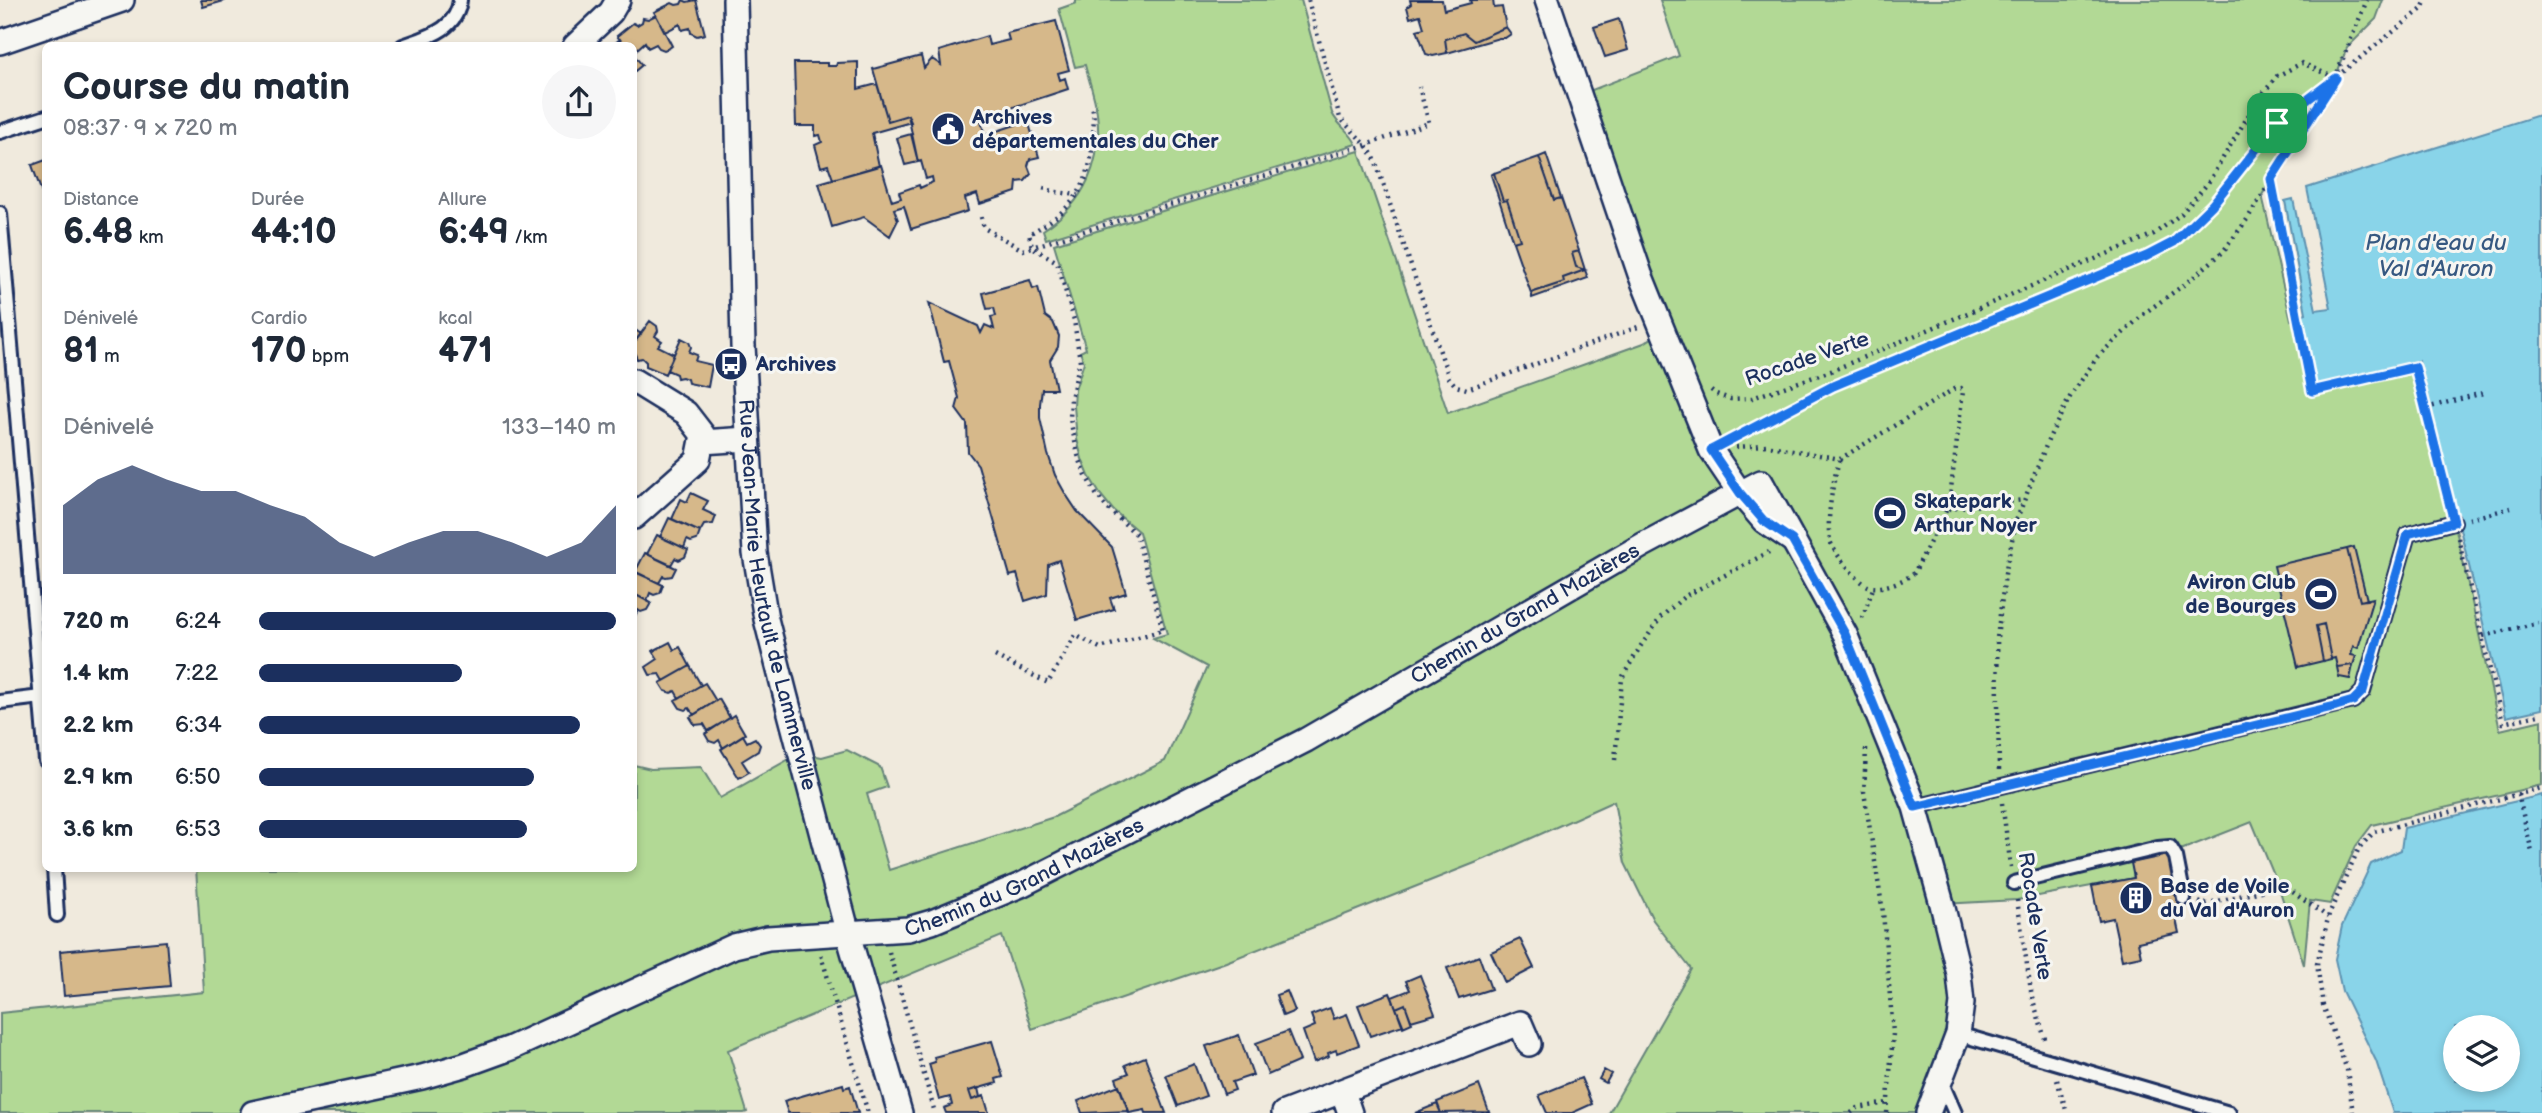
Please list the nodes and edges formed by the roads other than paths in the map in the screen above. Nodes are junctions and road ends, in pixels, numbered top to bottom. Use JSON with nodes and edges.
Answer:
{"nodes":[{"id":1,"x":122,"y":0,"type":"edge"},
{"id":2,"x":460,"y":0,"type":"edge"},
{"id":3,"x":618,"y":0,"type":"edge"},
{"id":4,"x":735,"y":0,"type":"edge"},
{"id":5,"x":1547,"y":0,"type":"edge"},
{"id":6,"x":0,"y":42,"type":"edge"},
{"id":7,"x":415,"y":42,"type":"edge"},
{"id":8,"x":579,"y":42,"type":"edge"},
{"id":9,"x":42,"y":118,"type":"edge"},
{"id":10,"x":0,"y":132,"type":"edge"},
{"id":11,"x":0,"y":213,"type":"edge"},
{"id":12,"x":637,"y":383,"type":"edge"},
{"id":13,"x":748,"y":439,"type":"junction"},
{"id":14,"x":702,"y":442,"type":"junction"},
{"id":15,"x":1740,"y":493,"type":"junction"},
{"id":16,"x":637,"y":513,"type":"edge"},
{"id":17,"x":2454,"y":522,"type":"road end"},
{"id":18,"x":41,"y":697,"type":"junction"},
{"id":19,"x":0,"y":702,"type":"edge"},
{"id":20,"x":42,"y":710,"type":"edge"},
{"id":21,"x":1915,"y":807,"type":"junction"},
{"id":22,"x":54,"y":872,"type":"edge"},
{"id":23,"x":2014,"y":883,"type":"road end"},
{"id":24,"x":2184,"y":898,"type":"road end"},
{"id":25,"x":57,"y":915,"type":"dead end"},
{"id":26,"x":848,"y":934,"type":"junction"},
{"id":27,"x":1958,"y":1034,"type":"junction"},
{"id":28,"x":1529,"y":1044,"type":"dead end"},
{"id":29,"x":1941,"y":1081,"type":"junction"},
{"id":30,"x":1346,"y":1103,"type":"edge"},
{"id":31,"x":253,"y":1113,"type":"edge"},
{"id":32,"x":900,"y":1113,"type":"edge"},
{"id":33,"x":1284,"y":1113,"type":"edge"},
{"id":34,"x":1928,"y":1113,"type":"edge"},
{"id":35,"x":1955,"y":1113,"type":"edge"},
{"id":36,"x":2229,"y":1113,"type":"edge"}],
"edges":[{"from":1,"to":6,"type":"street"},
{"from":2,"to":7,"type":"lane"},
{"from":3,"to":8,"type":"street"},
{"from":4,"to":13,"type":"street","name":"Rue Jean-Marie Heurtault de Lammerville"},
{"from":5,"to":15,"type":"street"},
{"from":9,"to":10,"type":"lane"},
{"from":11,"to":18,"type":"lane"},
{"from":12,"to":14,"type":"street"},
{"from":13,"to":14,"type":"street"},
{"from":13,"to":26,"type":"street","name":"Rue Jean-Marie Heurtault de Lammerville"},
{"from":14,"to":16,"type":"street"},
{"from":15,"to":21,"type":"street","name":"Chemin du Grand Mazières"},
{"from":15,"to":26,"type":"street","name":"Chemin du Grand Mazières"},
{"from":17,"to":21,"type":"lane"},
{"from":18,"to":19,"type":"lane"},
{"from":18,"to":20,"type":"lane"},
{"from":21,"to":27,"type":"street","name":"Chemin du Grand Mazières"},
{"from":22,"to":25,"type":"lane"},
{"from":23,"to":24,"type":"lane"},
{"from":26,"to":31,"type":"street","name":"Chemin du Grand Mazières"},
{"from":26,"to":32,"type":"street","name":"Rue Jean-Marie Heurtault de Lammerville"},
{"from":27,"to":29,"type":"street","name":"Chemin du Grand Mazières"},
{"from":27,"to":36,"type":"lane"},
{"from":28,"to":30,"type":"street"},
{"from":29,"to":34,"type":"street","name":"Chemin du Grand Mazières"},
{"from":29,"to":35,"type":"lane"},
{"from":30,"to":33,"type":"street"}]}
